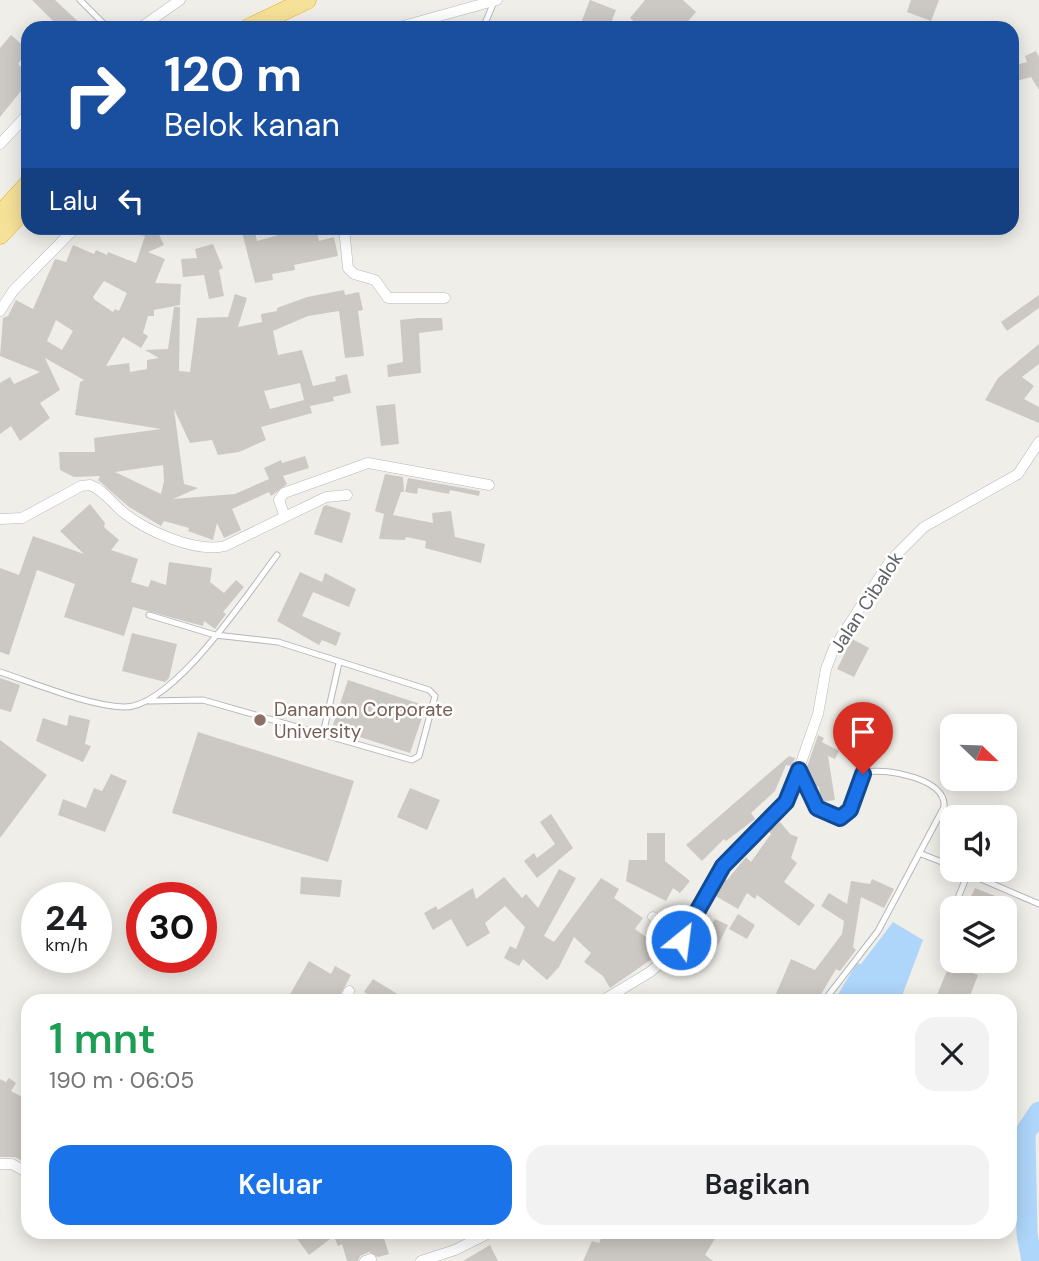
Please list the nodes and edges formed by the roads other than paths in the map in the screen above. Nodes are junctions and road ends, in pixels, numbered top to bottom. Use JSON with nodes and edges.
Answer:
{"nodes":[{"id":1,"x":80,"y":0,"type":"edge"},
{"id":2,"x":180,"y":0,"type":"edge"},
{"id":3,"x":307,"y":0,"type":"edge"},
{"id":4,"x":496,"y":0,"type":"edge"},
{"id":5,"x":101,"y":21,"type":"edge"},
{"id":6,"x":150,"y":21,"type":"edge"},
{"id":7,"x":263,"y":21,"type":"edge"},
{"id":8,"x":421,"y":21,"type":"edge"},
{"id":9,"x":486,"y":21,"type":"edge"},
{"id":10,"x":21,"y":121,"type":"edge"},
{"id":11,"x":0,"y":143,"type":"edge"},
{"id":12,"x":21,"y":192,"type":"edge"},
{"id":13,"x":21,"y":212,"type":"edge"},
{"id":14,"x":0,"y":215,"type":"edge"},
{"id":15,"x":0,"y":235,"type":"edge"},
{"id":16,"x":68,"y":235,"type":"edge"},
{"id":17,"x":345,"y":235,"type":"edge"},
{"id":18,"x":445,"y":298,"type":"dead end"},
{"id":19,"x":0,"y":311,"type":"edge"},
{"id":20,"x":1039,"y":442,"type":"edge"},
{"id":21,"x":489,"y":485,"type":"dead end"},
{"id":22,"x":347,"y":495,"type":"dead end"},
{"id":23,"x":285,"y":517,"type":"junction"},
{"id":24,"x":0,"y":519,"type":"edge"},
{"id":25,"x":277,"y":555,"type":"dead end"},
{"id":26,"x":149,"y":615,"type":"dead end"},
{"id":27,"x":215,"y":635,"type":"junction"},
{"id":28,"x":340,"y":663,"type":"junction"},
{"id":29,"x":0,"y":671,"type":"edge"},
{"id":30,"x":149,"y":701,"type":"junction"},
{"id":31,"x":323,"y":734,"type":"junction"},
{"id":32,"x":799,"y":770,"type":"junction"},
{"id":33,"x":919,"y":853,"type":"junction"},
{"id":34,"x":940,"y":861,"type":"edge"},
{"id":35,"x":989,"y":882,"type":"edge"},
{"id":36,"x":1039,"y":904,"type":"edge"},
{"id":37,"x":653,"y":917,"type":"dead end"},
{"id":38,"x":685,"y":934,"type":"junction"},
{"id":39,"x":613,"y":994,"type":"edge"},
{"id":40,"x":829,"y":994,"type":"edge"},
{"id":41,"x":0,"y":1164,"type":"edge"},
{"id":42,"x":21,"y":1169,"type":"edge"},
{"id":43,"x":478,"y":1239,"type":"edge"},
{"id":44,"x":421,"y":1261,"type":"edge"}],
"edges":[{"from":1,"to":5,"type":"lane"},
{"from":2,"to":6,"type":"street"},
{"from":3,"to":7,"type":"highway"},
{"from":4,"to":8,"type":"street"},
{"from":4,"to":9,"type":"lane"},
{"from":10,"to":11,"type":"street"},
{"from":12,"to":14,"type":"highway"},
{"from":13,"to":15,"type":"highway"},
{"from":16,"to":19,"type":"street"},
{"from":17,"to":18,"type":"street"},
{"from":20,"to":32,"type":"street","name":"Jalan Cibalok"},
{"from":21,"to":23,"type":"street"},
{"from":22,"to":23,"type":"street"},
{"from":23,"to":24,"type":"street"},
{"from":25,"to":27,"type":"lane"},
{"from":26,"to":27,"type":"lane"},
{"from":27,"to":28,"type":"lane"},
{"from":27,"to":30,"type":"lane"},
{"from":28,"to":31,"type":"lane"},
{"from":28,"to":31,"type":"lane"},
{"from":29,"to":30,"type":"lane"},
{"from":30,"to":31,"type":"lane"},
{"from":32,"to":33,"type":"lane"},
{"from":32,"to":38,"type":"street","name":"Jalan Cibalok"},
{"from":33,"to":34,"type":"lane"},
{"from":33,"to":40,"type":"lane"},
{"from":35,"to":36,"type":"lane"},
{"from":37,"to":38,"type":"street"},
{"from":38,"to":39,"type":"street","name":"Jalan Cibalok"},
{"from":41,"to":42,"type":"street"},
{"from":43,"to":44,"type":"street"}]}
